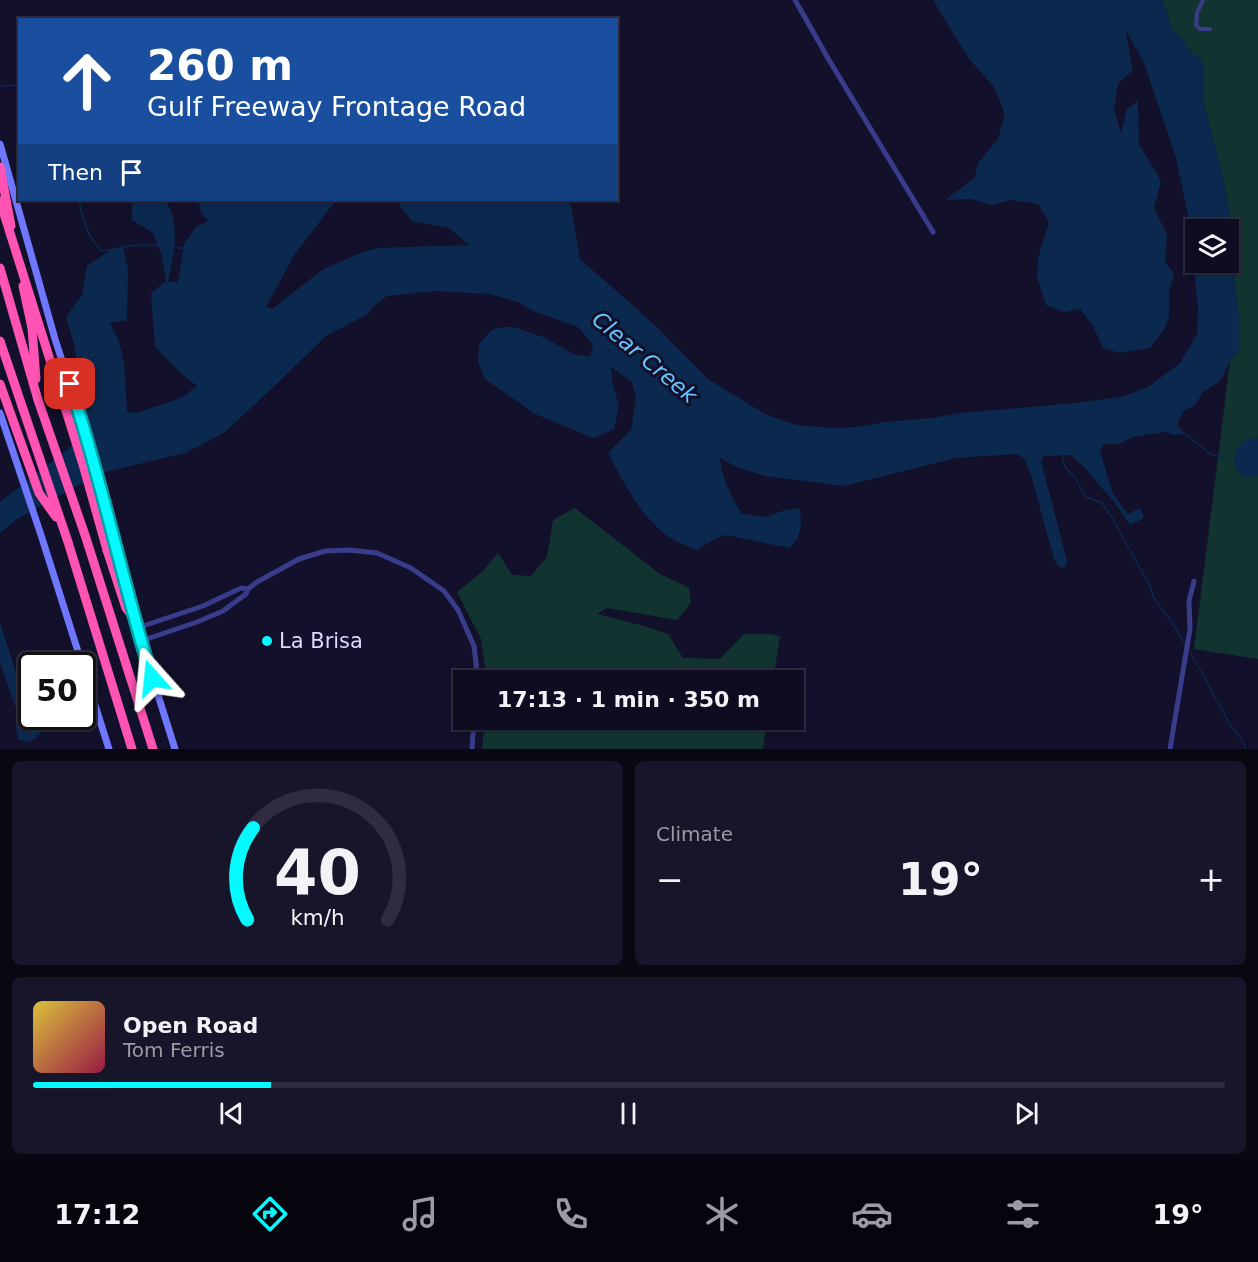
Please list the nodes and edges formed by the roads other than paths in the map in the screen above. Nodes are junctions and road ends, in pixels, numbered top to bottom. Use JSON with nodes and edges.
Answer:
{"nodes":[{"id":1,"x":795,"y":0,"type":"edge"},
{"id":2,"x":1203,"y":0,"type":"edge"},
{"id":3,"x":1210,"y":29,"type":"dead end"},
{"id":4,"x":0,"y":144,"type":"edge"},
{"id":5,"x":0,"y":167,"type":"edge"},
{"id":6,"x":0,"y":201,"type":"edge"},
{"id":7,"x":933,"y":231,"type":"dead end"},
{"id":8,"x":0,"y":268,"type":"edge"},
{"id":9,"x":0,"y":341,"type":"edge"},
{"id":10,"x":0,"y":384,"type":"edge"},
{"id":11,"x":38,"y":400,"type":"junction"},
{"id":12,"x":0,"y":413,"type":"edge"},
{"id":13,"x":63,"y":528,"type":"junction"},
{"id":14,"x":1194,"y":580,"type":"dead end"},
{"id":15,"x":248,"y":589,"type":"junction"},
{"id":16,"x":136,"y":625,"type":"junction"},
{"id":17,"x":141,"y":641,"type":"junction"},
{"id":18,"x":477,"y":670,"type":"edge"},
{"id":19,"x":473,"y":730,"type":"edge"},
{"id":20,"x":109,"y":749,"type":"edge"},
{"id":21,"x":132,"y":749,"type":"edge"},
{"id":22,"x":153,"y":749,"type":"edge"},
{"id":23,"x":175,"y":749,"type":"edge"},
{"id":24,"x":472,"y":749,"type":"edge"},
{"id":25,"x":1170,"y":749,"type":"edge"}],
"edges":[{"from":1,"to":7,"type":"street"},
{"from":2,"to":3,"type":"street"},
{"from":4,"to":16,"type":"main road"},
{"from":5,"to":11,"type":"highway"},
{"from":6,"to":16,"type":"highway","bridge":true},
{"from":8,"to":11,"type":"highway"},
{"from":9,"to":13,"type":"highway"},
{"from":10,"to":13,"type":"highway"},
{"from":11,"to":22,"type":"highway"},
{"from":12,"to":20,"type":"main road"},
{"from":13,"to":21,"type":"highway"},
{"from":14,"to":25,"type":"street"},
{"from":15,"to":16,"type":"street"},
{"from":15,"to":17,"type":"street"},
{"from":15,"to":18,"type":"street"},
{"from":16,"to":17,"type":"main road"},
{"from":17,"to":23,"type":"main road"},
{"from":19,"to":24,"type":"street"}]}
